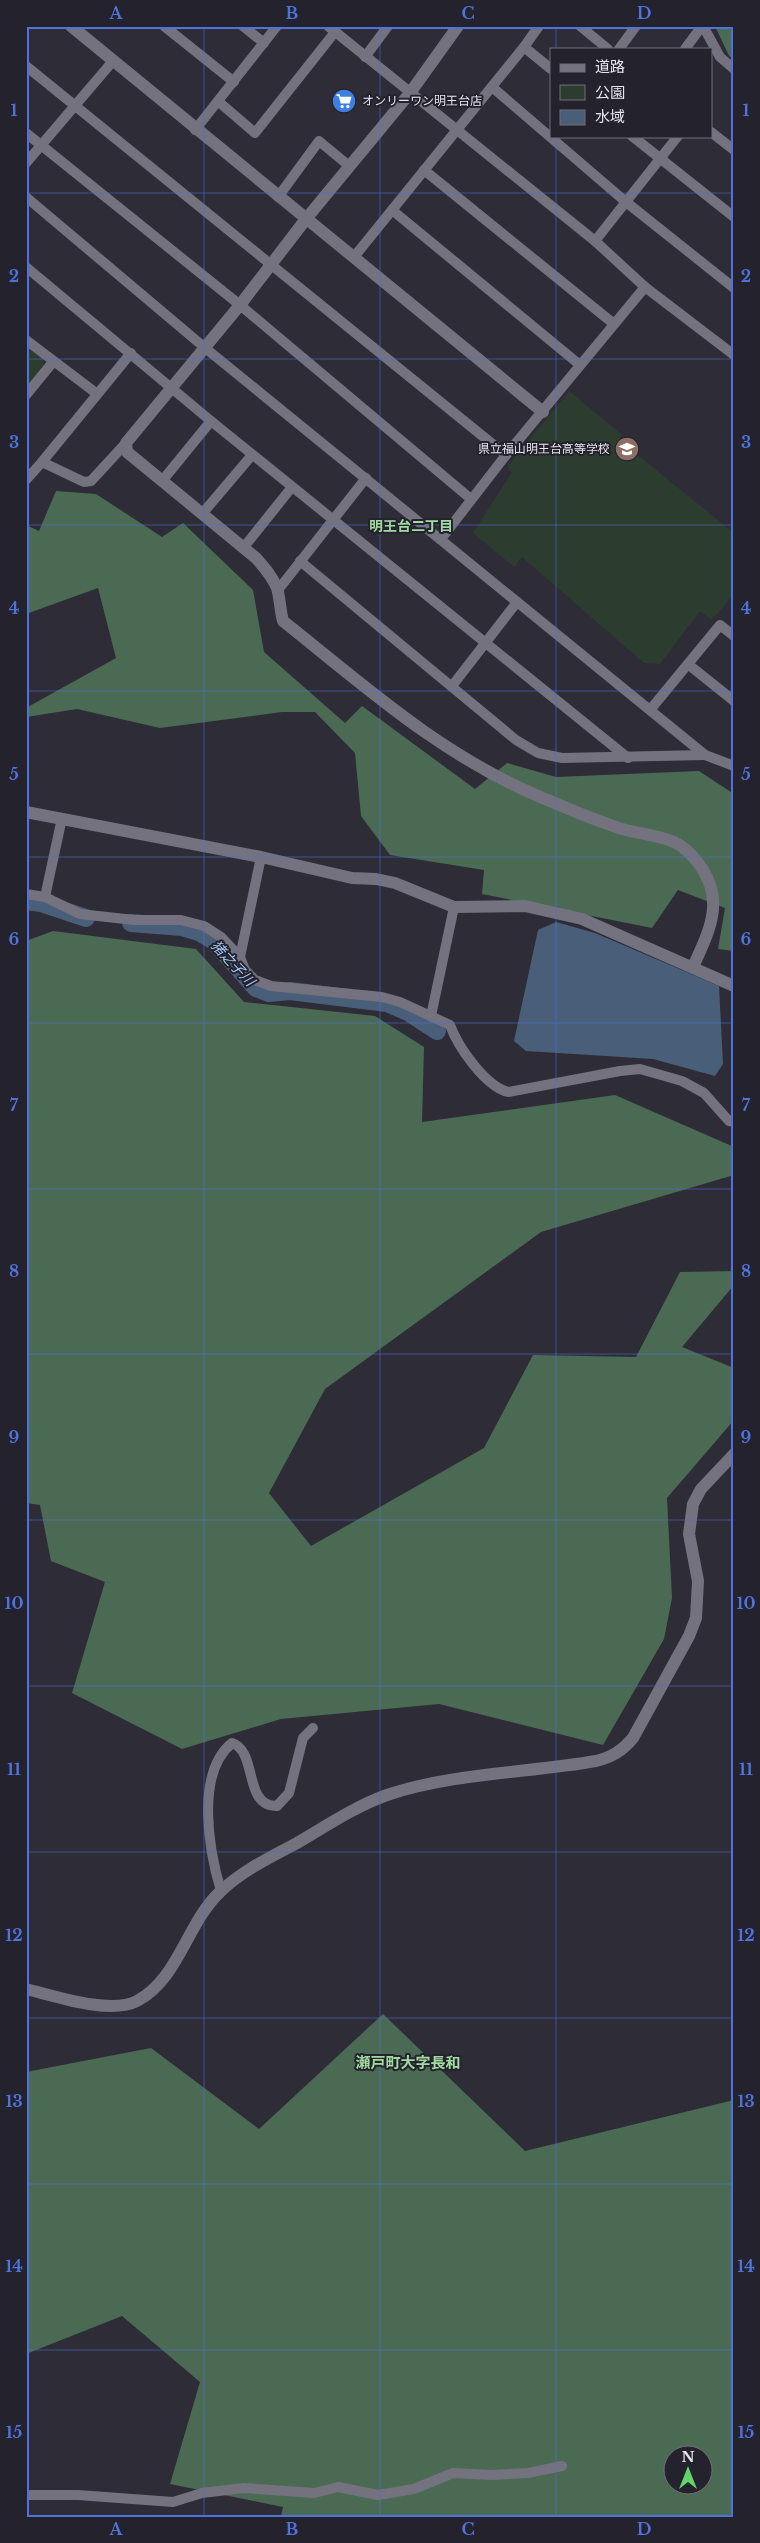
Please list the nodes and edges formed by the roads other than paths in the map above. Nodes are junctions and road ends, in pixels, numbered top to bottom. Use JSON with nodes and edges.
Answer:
{"nodes":[{"id":1,"x":71,"y":26,"type":"edge"},
{"id":2,"x":164,"y":26,"type":"edge"},
{"id":3,"x":243,"y":26,"type":"edge"},
{"id":4,"x":277,"y":26,"type":"edge"},
{"id":5,"x":388,"y":26,"type":"edge"},
{"id":6,"x":458,"y":26,"type":"edge"},
{"id":7,"x":539,"y":26,"type":"edge"},
{"id":8,"x":580,"y":26,"type":"edge"},
{"id":9,"x":636,"y":26,"type":"edge"},
{"id":10,"x":703,"y":26,"type":"edge"},
{"id":11,"x":331,"y":29,"type":"edge"},
{"id":12,"x":264,"y":43,"type":"junction"},
{"id":13,"x":524,"y":47,"type":"junction"},
{"id":14,"x":607,"y":48,"type":"edge"},
{"id":15,"x":620,"y":48,"type":"edge"},
{"id":16,"x":686,"y":48,"type":"edge"},
{"id":17,"x":366,"y":57,"type":"junction"},
{"id":18,"x":113,"y":61,"type":"junction"},
{"id":19,"x":26,"y":66,"type":"edge"},
{"id":20,"x":550,"y":68,"type":"edge"},
{"id":21,"x":734,"y":69,"type":"edge"},
{"id":22,"x":234,"y":82,"type":"junction"},
{"id":23,"x":492,"y":87,"type":"junction"},
{"id":24,"x":410,"y":93,"type":"junction"},
{"id":25,"x":219,"y":102,"type":"junction"},
{"id":26,"x":75,"y":104,"type":"junction"},
{"id":27,"x":196,"y":130,"type":"junction"},
{"id":28,"x":457,"y":130,"type":"junction"},
{"id":29,"x":26,"y":133,"type":"edge"},
{"id":30,"x":712,"y":133,"type":"edge"},
{"id":31,"x":550,"y":137,"type":"edge"},
{"id":32,"x":551,"y":138,"type":"edge"},
{"id":33,"x":634,"y":138,"type":"edge"},
{"id":34,"x":676,"y":138,"type":"edge"},
{"id":35,"x":42,"y":145,"type":"junction"},
{"id":36,"x":734,"y":150,"type":"edge"},
{"id":37,"x":660,"y":160,"type":"junction"},
{"id":38,"x":26,"y":163,"type":"edge"},
{"id":39,"x":348,"y":166,"type":"junction"},
{"id":40,"x":424,"y":170,"type":"junction"},
{"id":41,"x":26,"y":196,"type":"edge"},
{"id":42,"x":278,"y":196,"type":"junction"},
{"id":43,"x":626,"y":202,"type":"junction"},
{"id":44,"x":392,"y":210,"type":"junction"},
{"id":45,"x":734,"y":217,"type":"edge"},
{"id":46,"x":306,"y":219,"type":"junction"},
{"id":47,"x":595,"y":241,"type":"junction"},
{"id":48,"x":354,"y":257,"type":"junction"},
{"id":49,"x":271,"y":266,"type":"junction"},
{"id":50,"x":26,"y":267,"type":"edge"},
{"id":51,"x":645,"y":287,"type":"junction"},
{"id":52,"x":734,"y":288,"type":"edge"},
{"id":53,"x":240,"y":305,"type":"junction"},
{"id":54,"x":614,"y":324,"type":"junction"},
{"id":55,"x":26,"y":340,"type":"edge"},
{"id":56,"x":204,"y":347,"type":"junction"},
{"id":57,"x":131,"y":352,"type":"junction"},
{"id":58,"x":734,"y":355,"type":"edge"},
{"id":59,"x":53,"y":362,"type":"junction"},
{"id":60,"x":580,"y":365,"type":"junction"},
{"id":61,"x":172,"y":387,"type":"junction"},
{"id":62,"x":96,"y":393,"type":"junction"},
{"id":63,"x":26,"y":396,"type":"edge"},
{"id":64,"x":544,"y":412,"type":"junction"},
{"id":65,"x":211,"y":421,"type":"junction"},
{"id":66,"x":126,"y":443,"type":"junction"},
{"id":67,"x":252,"y":455,"type":"junction"},
{"id":68,"x":506,"y":455,"type":"junction"},
{"id":69,"x":42,"y":462,"type":"junction"},
{"id":70,"x":366,"y":478,"type":"junction"},
{"id":71,"x":26,"y":480,"type":"edge"},
{"id":72,"x":162,"y":481,"type":"junction"},
{"id":73,"x":292,"y":487,"type":"junction"},
{"id":74,"x":471,"y":499,"type":"junction"},
{"id":75,"x":202,"y":514,"type":"junction"},
{"id":76,"x":334,"y":518,"type":"junction"},
{"id":77,"x":441,"y":539,"type":"junction"},
{"id":78,"x":244,"y":547,"type":"junction"},
{"id":79,"x":300,"y":561,"type":"junction"},
{"id":80,"x":278,"y":590,"type":"junction"},
{"id":81,"x":518,"y":602,"type":"junction"},
{"id":82,"x":734,"y":636,"type":"edge"},
{"id":83,"x":486,"y":645,"type":"junction"},
{"id":84,"x":689,"y":665,"type":"junction"},
{"id":85,"x":452,"y":686,"type":"junction"},
{"id":86,"x":734,"y":701,"type":"edge"},
{"id":87,"x":650,"y":710,"type":"junction"},
{"id":88,"x":705,"y":755,"type":"junction"},
{"id":89,"x":628,"y":758,"type":"junction"},
{"id":90,"x":734,"y":766,"type":"edge"},
{"id":91,"x":26,"y":812,"type":"edge"},
{"id":92,"x":62,"y":818,"type":"junction"},
{"id":93,"x":261,"y":857,"type":"junction"},
{"id":94,"x":26,"y":894,"type":"edge"},
{"id":95,"x":45,"y":897,"type":"junction"},
{"id":96,"x":454,"y":907,"type":"junction"},
{"id":97,"x":240,"y":958,"type":"junction"},
{"id":98,"x":692,"y":967,"type":"junction"},
{"id":99,"x":734,"y":986,"type":"edge"},
{"id":100,"x":431,"y":1016,"type":"junction"},
{"id":101,"x":734,"y":1122,"type":"edge"},
{"id":102,"x":734,"y":1454,"type":"edge"},
{"id":103,"x":312,"y":1728,"type":"dead end"},
{"id":104,"x":221,"y":1891,"type":"junction"},
{"id":105,"x":26,"y":1989,"type":"edge"},
{"id":106,"x":562,"y":2466,"type":"dead end"},
{"id":107,"x":26,"y":2495,"type":"edge"}],
"edges":[{"from":1,"to":18,"type":"street"},
{"from":2,"to":22,"type":"street"},
{"from":3,"to":12,"type":"street"},
{"from":4,"to":12,"type":"street"},
{"from":5,"to":17,"type":"street"},
{"from":6,"to":24,"type":"street"},
{"from":7,"to":13,"type":"street"},
{"from":8,"to":14,"type":"street"},
{"from":9,"to":15,"type":"street"},
{"from":10,"to":16,"type":"street"},
{"from":10,"to":21,"type":"street"},
{"from":11,"to":17,"type":"street"},
{"from":11,"to":25,"type":"street"},
{"from":12,"to":22,"type":"street"},
{"from":13,"to":20,"type":"street"},
{"from":13,"to":23,"type":"street"},
{"from":17,"to":24,"type":"street"},
{"from":18,"to":26,"type":"street"},
{"from":18,"to":27,"type":"street"},
{"from":19,"to":26,"type":"street"},
{"from":22,"to":25,"type":"street"},
{"from":23,"to":28,"type":"street"},
{"from":23,"to":31,"type":"street"},
{"from":24,"to":28,"type":"street"},
{"from":24,"to":39,"type":"street"},
{"from":25,"to":27,"type":"street"},
{"from":26,"to":35,"type":"street"},
{"from":26,"to":49,"type":"street"},
{"from":27,"to":42,"type":"street"},
{"from":28,"to":40,"type":"street"},
{"from":28,"to":47,"type":"street"},
{"from":29,"to":35,"type":"street"},
{"from":30,"to":36,"type":"street"},
{"from":32,"to":43,"type":"street"},
{"from":33,"to":37,"type":"street"},
{"from":34,"to":37,"type":"street"},
{"from":35,"to":38,"type":"street"},
{"from":35,"to":53,"type":"street"},
{"from":37,"to":43,"type":"street"},
{"from":37,"to":45,"type":"street"},
{"from":39,"to":42,"type":"street"},
{"from":39,"to":46,"type":"street"},
{"from":40,"to":44,"type":"street"},
{"from":40,"to":54,"type":"street"},
{"from":41,"to":56,"type":"street"},
{"from":42,"to":46,"type":"street"},
{"from":43,"to":47,"type":"street"},
{"from":43,"to":52,"type":"street"},
{"from":44,"to":48,"type":"street"},
{"from":44,"to":60,"type":"street"},
{"from":46,"to":48,"type":"street"},
{"from":46,"to":49,"type":"street"},
{"from":47,"to":51,"type":"street"},
{"from":48,"to":64,"type":"street"},
{"from":49,"to":53,"type":"street"},
{"from":49,"to":68,"type":"street"},
{"from":50,"to":57,"type":"street"},
{"from":51,"to":54,"type":"street"},
{"from":51,"to":58,"type":"street"},
{"from":53,"to":56,"type":"street"},
{"from":53,"to":74,"type":"street"},
{"from":54,"to":60,"type":"street"},
{"from":55,"to":59,"type":"street"},
{"from":56,"to":61,"type":"street"},
{"from":56,"to":70,"type":"street"},
{"from":57,"to":61,"type":"street"},
{"from":57,"to":62,"type":"street"},
{"from":59,"to":62,"type":"street"},
{"from":59,"to":63,"type":"street"},
{"from":60,"to":64,"type":"street"},
{"from":61,"to":65,"type":"street"},
{"from":61,"to":66,"type":"street"},
{"from":62,"to":69,"type":"street"},
{"from":64,"to":68,"type":"street"},
{"from":65,"to":67,"type":"street"},
{"from":65,"to":72,"type":"street"},
{"from":66,"to":69,"type":"street"},
{"from":66,"to":72,"type":"street"},
{"from":67,"to":73,"type":"street"},
{"from":67,"to":75,"type":"street"},
{"from":68,"to":74,"type":"street"},
{"from":69,"to":71,"type":"street"},
{"from":70,"to":76,"type":"street"},
{"from":70,"to":77,"type":"street"},
{"from":72,"to":75,"type":"street"},
{"from":73,"to":76,"type":"street"},
{"from":73,"to":78,"type":"street"},
{"from":74,"to":77,"type":"street"},
{"from":75,"to":78,"type":"street"},
{"from":76,"to":79,"type":"street"},
{"from":76,"to":83,"type":"street"},
{"from":77,"to":81,"type":"street"},
{"from":78,"to":80,"type":"street"},
{"from":79,"to":80,"type":"street"},
{"from":79,"to":85,"type":"street"},
{"from":80,"to":98,"type":"street"},
{"from":81,"to":83,"type":"street"},
{"from":81,"to":87,"type":"street"},
{"from":82,"to":84,"type":"street"},
{"from":83,"to":85,"type":"street"},
{"from":83,"to":89,"type":"street"},
{"from":84,"to":86,"type":"street"},
{"from":84,"to":87,"type":"street"},
{"from":85,"to":89,"type":"street"},
{"from":87,"to":88,"type":"street"},
{"from":88,"to":89,"type":"street"},
{"from":88,"to":90,"type":"street"},
{"from":91,"to":92,"type":"street"},
{"from":92,"to":93,"type":"street"},
{"from":92,"to":95,"type":"street"},
{"from":93,"to":96,"type":"street"},
{"from":93,"to":97,"type":"street"},
{"from":94,"to":95,"type":"street"},
{"from":95,"to":97,"type":"street"},
{"from":96,"to":98,"type":"street"},
{"from":96,"to":100,"type":"street"},
{"from":97,"to":100,"type":"street"},
{"from":98,"to":99,"type":"street"},
{"from":100,"to":101,"type":"street"},
{"from":102,"to":104,"type":"street"},
{"from":103,"to":104,"type":"street"},
{"from":104,"to":105,"type":"street"},
{"from":106,"to":107,"type":"street"}]}
